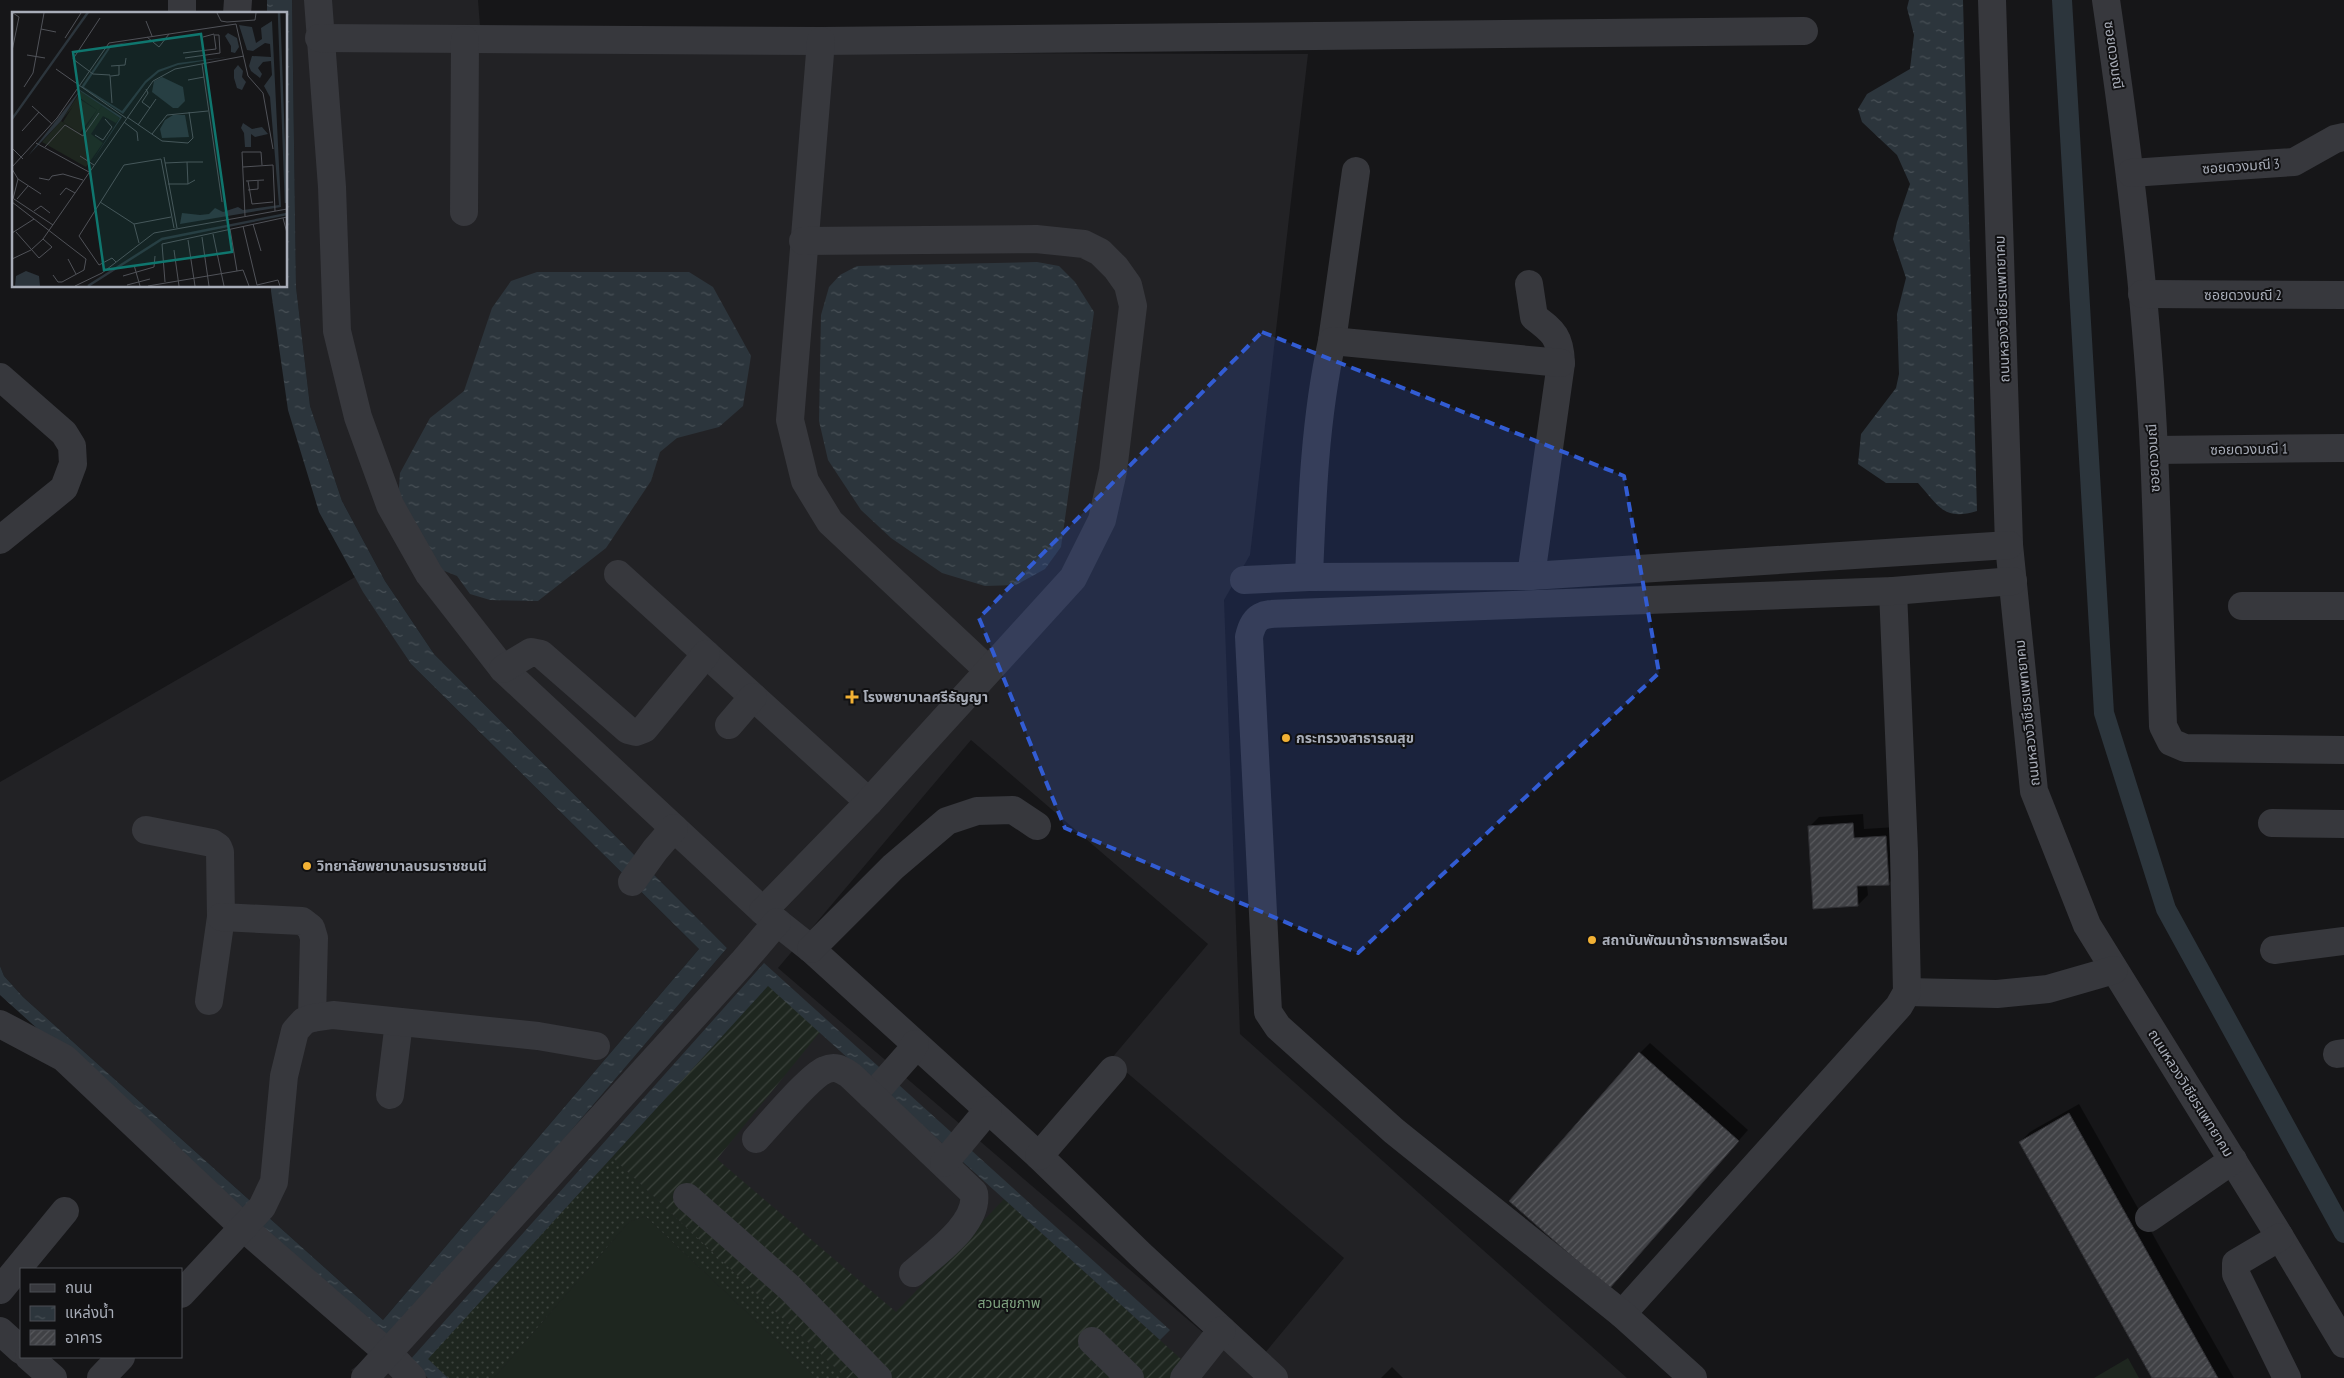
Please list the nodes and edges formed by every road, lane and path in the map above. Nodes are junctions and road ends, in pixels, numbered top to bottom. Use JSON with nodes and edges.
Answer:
{"nodes":[{"id":1,"x":318,"y":0,"type":"edge"},
{"id":2,"x":1992,"y":0,"type":"edge"},
{"id":3,"x":2106,"y":0,"type":"edge"},
{"id":4,"x":1804,"y":31,"type":"dead end"},
{"id":5,"x":319,"y":38,"type":"junction"},
{"id":6,"x":465,"y":40,"type":"junction"},
{"id":7,"x":821,"y":41,"type":"junction"},
{"id":8,"x":2344,"y":137,"type":"edge"},
{"id":9,"x":1356,"y":171,"type":"dead end"},
{"id":10,"x":2131,"y":173,"type":"junction"},
{"id":11,"x":464,"y":212,"type":"dead end"},
{"id":12,"x":803,"y":241,"type":"junction"},
{"id":13,"x":1529,"y":284,"type":"dead end"},
{"id":14,"x":2142,"y":294,"type":"junction"},
{"id":15,"x":2344,"y":295,"type":"edge"},
{"id":16,"x":1332,"y":342,"type":"junction"},
{"id":17,"x":1561,"y":363,"type":"junction"},
{"id":18,"x":0,"y":378,"type":"edge"},
{"id":19,"x":2344,"y":448,"type":"edge"},
{"id":20,"x":2154,"y":450,"type":"junction"},
{"id":21,"x":0,"y":540,"type":"edge"},
{"id":22,"x":2009,"y":545,"type":"junction"},
{"id":23,"x":618,"y":574,"type":"dead end"},
{"id":24,"x":1531,"y":576,"type":"junction"},
{"id":25,"x":1309,"y":577,"type":"junction"},
{"id":26,"x":1244,"y":580,"type":"dead end"},
{"id":27,"x":2013,"y":582,"type":"junction"},
{"id":28,"x":1893,"y":591,"type":"junction"},
{"id":29,"x":2242,"y":606,"type":"dead end"},
{"id":30,"x":2344,"y":606,"type":"edge"},
{"id":31,"x":706,"y":654,"type":"junction"},
{"id":32,"x":503,"y":669,"type":"junction"},
{"id":33,"x":988,"y":670,"type":"junction"},
{"id":34,"x":753,"y":697,"type":"junction"},
{"id":35,"x":729,"y":725,"type":"dead end"},
{"id":36,"x":2344,"y":750,"type":"edge"},
{"id":37,"x":869,"y":802,"type":"junction"},
{"id":38,"x":2272,"y":823,"type":"dead end"},
{"id":39,"x":2344,"y":824,"type":"edge"},
{"id":40,"x":1038,"y":826,"type":"dead end"},
{"id":41,"x":146,"y":830,"type":"dead end"},
{"id":42,"x":671,"y":832,"type":"junction"},
{"id":43,"x":632,"y":882,"type":"dead end"},
{"id":44,"x":221,"y":917,"type":"junction"},
{"id":45,"x":768,"y":923,"type":"junction"},
{"id":46,"x":2344,"y":941,"type":"edge"},
{"id":47,"x":811,"y":949,"type":"junction"},
{"id":48,"x":2274,"y":950,"type":"dead end"},
{"id":49,"x":2114,"y":970,"type":"junction"},
{"id":50,"x":1907,"y":992,"type":"junction"},
{"id":51,"x":209,"y":1001,"type":"dead end"},
{"id":52,"x":312,"y":1018,"type":"junction"},
{"id":53,"x":399,"y":1022,"type":"junction"},
{"id":54,"x":0,"y":1024,"type":"edge"},
{"id":55,"x":916,"y":1044,"type":"junction"},
{"id":56,"x":596,"y":1046,"type":"dead end"},
{"id":57,"x":1113,"y":1070,"type":"dead end"},
{"id":58,"x":880,"y":1087,"type":"junction"},
{"id":59,"x":390,"y":1095,"type":"dead end"},
{"id":60,"x":988,"y":1110,"type":"junction"},
{"id":61,"x":756,"y":1138,"type":"dead end"},
{"id":62,"x":952,"y":1154,"type":"junction"},
{"id":63,"x":1039,"y":1156,"type":"junction"},
{"id":64,"x":2233,"y":1160,"type":"junction"},
{"id":65,"x":687,"y":1197,"type":"dead end"},
{"id":66,"x":66,"y":1211,"type":"dead end"},
{"id":67,"x":2149,"y":1218,"type":"dead end"},
{"id":68,"x":250,"y":1220,"type":"junction"},
{"id":69,"x":2280,"y":1237,"type":"junction"},
{"id":70,"x":913,"y":1273,"type":"dead end"},
{"id":71,"x":0,"y":1290,"type":"edge"},
{"id":72,"x":182,"y":1293,"type":"edge"},
{"id":73,"x":1622,"y":1314,"type":"junction"},
{"id":74,"x":1222,"y":1330,"type":"junction"},
{"id":75,"x":0,"y":1331,"type":"edge"},
{"id":76,"x":1092,"y":1341,"type":"dead end"},
{"id":77,"x":2344,"y":1344,"type":"edge"},
{"id":78,"x":20,"y":1349,"type":"edge"},
{"id":79,"x":389,"y":1354,"type":"junction"},
{"id":80,"x":30,"y":1358,"type":"edge"},
{"id":81,"x":120,"y":1358,"type":"edge"},
{"id":82,"x":53,"y":1378,"type":"edge"},
{"id":83,"x":101,"y":1378,"type":"edge"},
{"id":84,"x":365,"y":1378,"type":"edge"},
{"id":85,"x":412,"y":1378,"type":"edge"},
{"id":86,"x":878,"y":1378,"type":"edge"},
{"id":87,"x":1130,"y":1378,"type":"edge"},
{"id":88,"x":1184,"y":1378,"type":"edge"},
{"id":89,"x":1274,"y":1378,"type":"edge"},
{"id":90,"x":1693,"y":1378,"type":"edge"},
{"id":91,"x":2287,"y":1378,"type":"edge"}],
"edges":[{"from":1,"to":5,"type":"street"},
{"from":2,"to":22,"type":"street","name":"ถนนหลวงวิเชียรแพทยาคม"},
{"from":3,"to":10,"type":"street","name":"ซอยดวงมณี"},
{"from":4,"to":7,"type":"street"},
{"from":5,"to":6,"type":"street"},
{"from":5,"to":32,"type":"street"},
{"from":6,"to":7,"type":"street"},
{"from":6,"to":11,"type":"street"},
{"from":7,"to":12,"type":"street"},
{"from":8,"to":10,"type":"street","name":"ซอยดวงมณี 3"},
{"from":9,"to":16,"type":"street"},
{"from":10,"to":14,"type":"street","name":"ซอยดวงมณี"},
{"from":12,"to":33,"type":"street"},
{"from":12,"to":33,"type":"street"},
{"from":13,"to":17,"type":"street"},
{"from":14,"to":15,"type":"street","name":"ซอยดวงมณี 2"},
{"from":14,"to":20,"type":"street","name":"ซอยดวงมณี"},
{"from":16,"to":17,"type":"street"},
{"from":16,"to":25,"type":"street"},
{"from":17,"to":24,"type":"street"},
{"from":18,"to":21,"type":"street"},
{"from":19,"to":20,"type":"street","name":"ซอยดวงมณี 1"},
{"from":20,"to":36,"type":"street","name":"ซอยดวงมณี"},
{"from":22,"to":24,"type":"street"},
{"from":22,"to":27,"type":"street","name":"ถนนหลวงวิเชียรแพทยาคม"},
{"from":23,"to":31,"type":"street"},
{"from":24,"to":25,"type":"street"},
{"from":25,"to":26,"type":"street"},
{"from":27,"to":28,"type":"street"},
{"from":27,"to":49,"type":"street","name":"ถนนหลวงวิเชียรแพทยาคม"},
{"from":28,"to":50,"type":"street"},
{"from":28,"to":73,"type":"street"},
{"from":29,"to":30,"type":"street"},
{"from":31,"to":32,"type":"street"},
{"from":31,"to":34,"type":"street"},
{"from":32,"to":42,"type":"street"},
{"from":33,"to":37,"type":"street"},
{"from":34,"to":35,"type":"street"},
{"from":34,"to":37,"type":"street"},
{"from":37,"to":45,"type":"street"},
{"from":38,"to":39,"type":"street"},
{"from":40,"to":47,"type":"street"},
{"from":41,"to":44,"type":"street"},
{"from":42,"to":43,"type":"street"},
{"from":42,"to":45,"type":"street"},
{"from":44,"to":51,"type":"street"},
{"from":44,"to":52,"type":"street"},
{"from":45,"to":47,"type":"street"},
{"from":45,"to":79,"type":"street"},
{"from":46,"to":48,"type":"street"},
{"from":47,"to":55,"type":"street"},
{"from":49,"to":50,"type":"street"},
{"from":49,"to":64,"type":"street","name":"ถนนหลวงวิเชียรแพทยาคม"},
{"from":50,"to":73,"type":"street"},
{"from":52,"to":53,"type":"street"},
{"from":52,"to":68,"type":"street"},
{"from":53,"to":56,"type":"street"},
{"from":53,"to":59,"type":"street"},
{"from":54,"to":68,"type":"street"},
{"from":55,"to":58,"type":"street"},
{"from":55,"to":60,"type":"street"},
{"from":57,"to":63,"type":"street"},
{"from":58,"to":61,"type":"street"},
{"from":58,"to":62,"type":"street"},
{"from":60,"to":62,"type":"street"},
{"from":60,"to":63,"type":"street"},
{"from":62,"to":70,"type":"street"},
{"from":63,"to":74,"type":"street"},
{"from":64,"to":67,"type":"street"},
{"from":64,"to":69,"type":"street","name":"ถนนหลวงวิเชียรแพทยาคม"},
{"from":65,"to":86,"type":"street"},
{"from":66,"to":71,"type":"street"},
{"from":68,"to":72,"type":"street"},
{"from":68,"to":79,"type":"street"},
{"from":69,"to":77,"type":"street","name":"ถนนหลวงวิเชียรแพทยาคม"},
{"from":69,"to":91,"type":"street"},
{"from":73,"to":90,"type":"street"},
{"from":74,"to":88,"type":"street"},
{"from":74,"to":89,"type":"street"},
{"from":75,"to":78,"type":"street"},
{"from":76,"to":87,"type":"street"},
{"from":79,"to":84,"type":"street"},
{"from":79,"to":85,"type":"street"},
{"from":80,"to":82,"type":"street"},
{"from":81,"to":83,"type":"street"}]}
